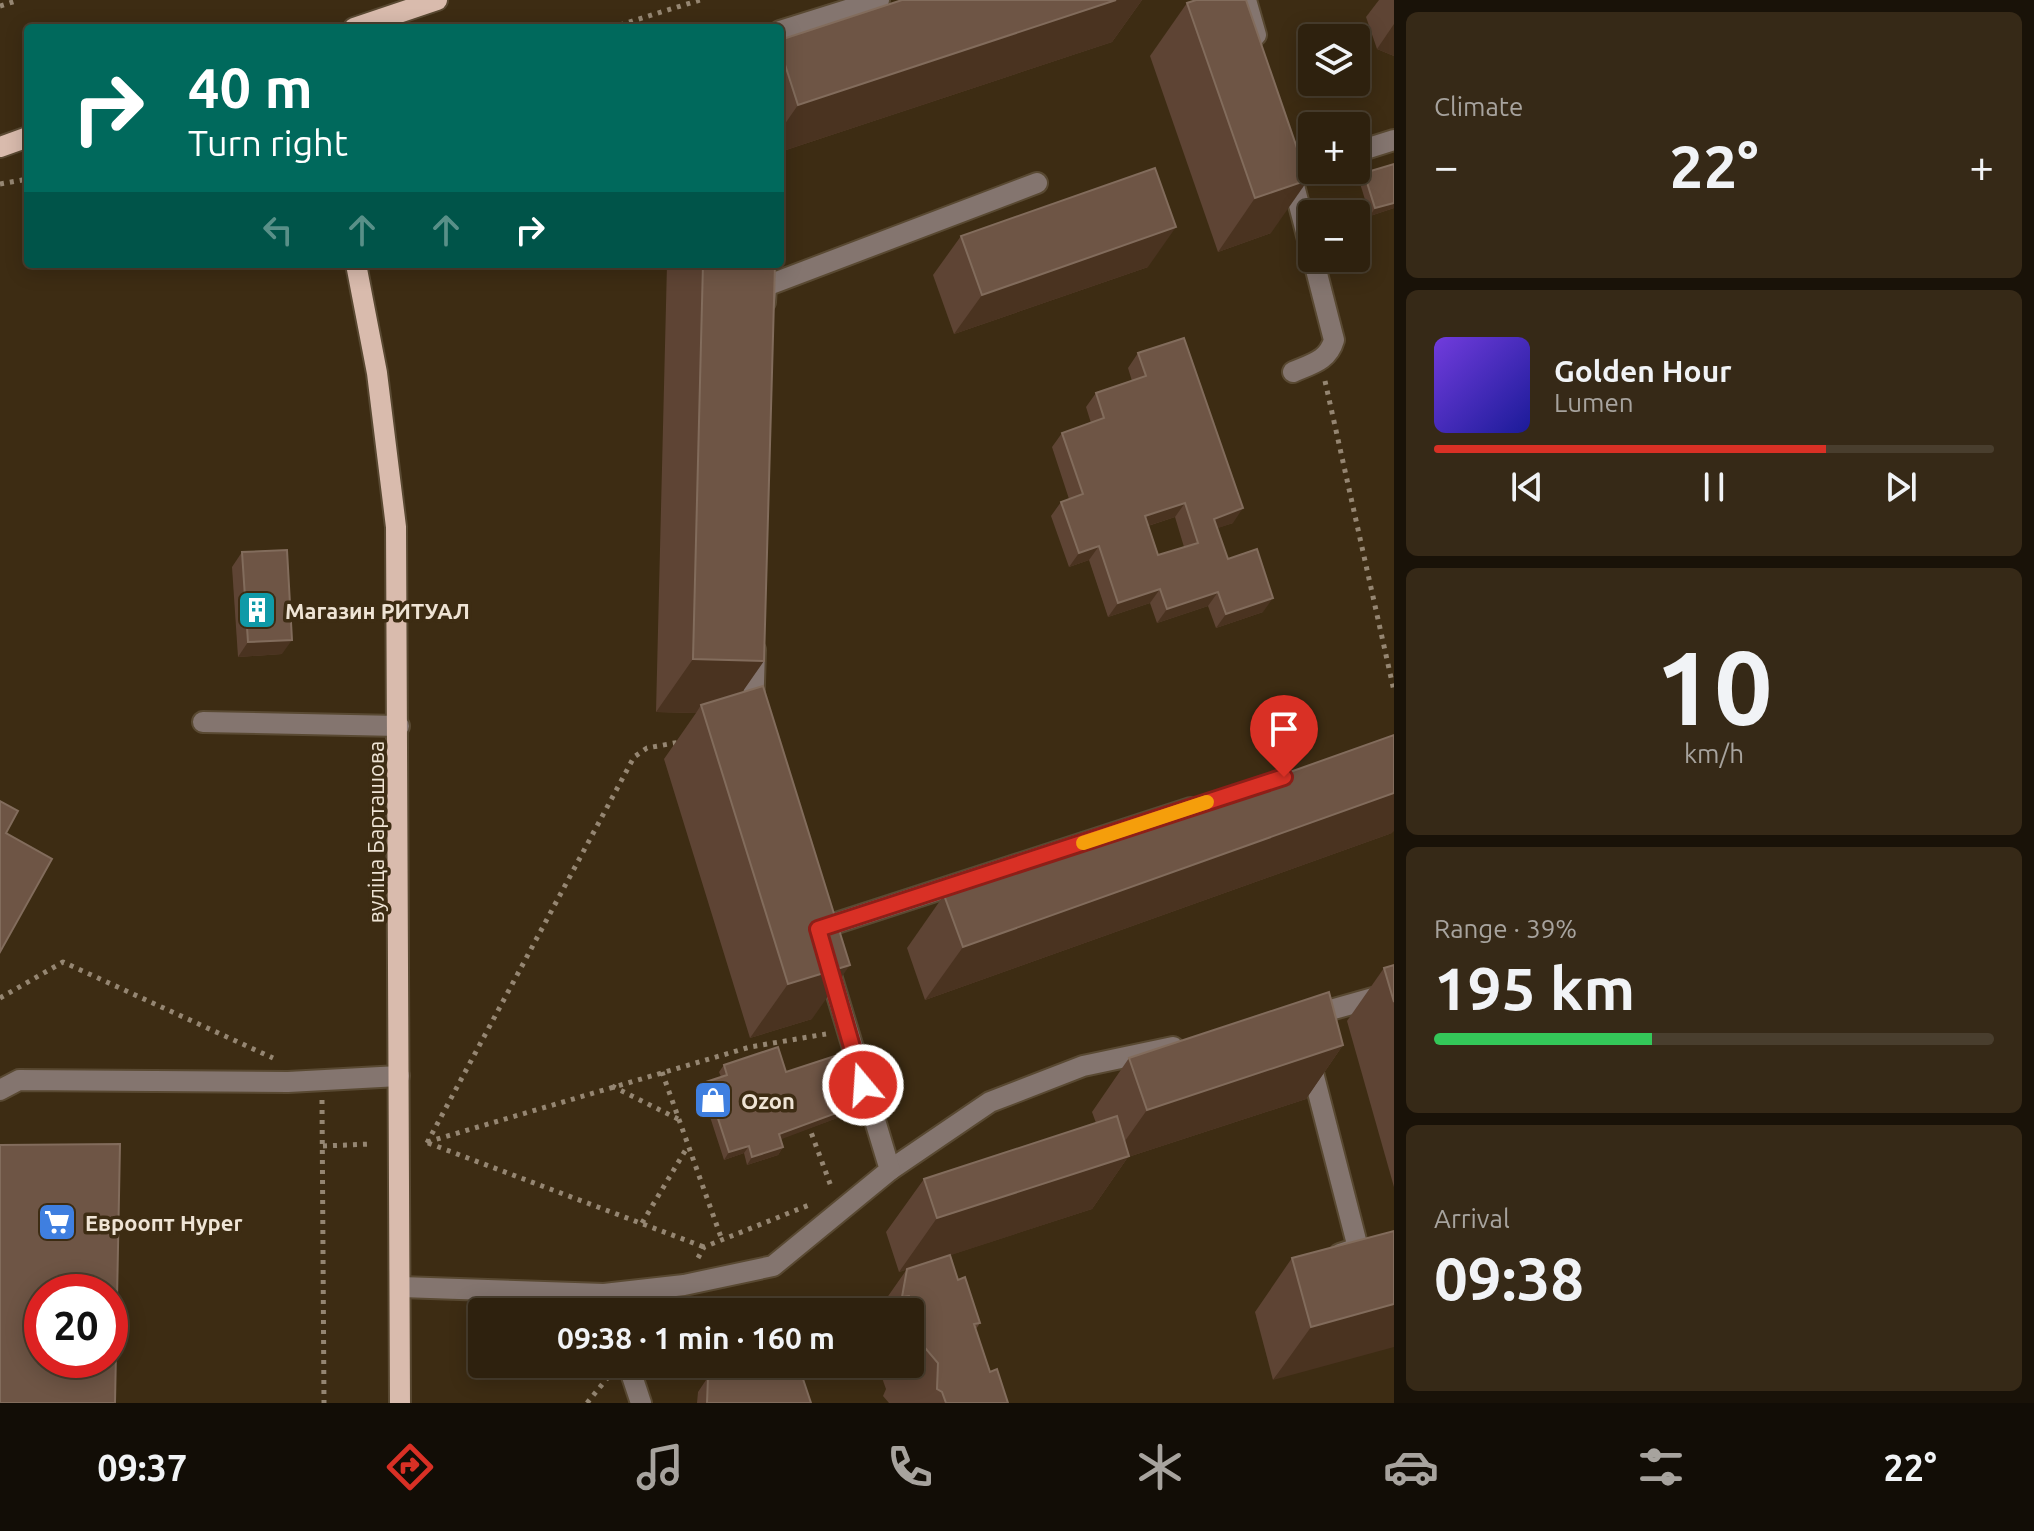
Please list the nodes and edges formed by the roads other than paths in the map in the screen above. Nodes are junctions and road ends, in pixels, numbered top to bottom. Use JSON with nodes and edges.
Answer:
{"nodes":[{"id":1,"x":437,"y":0,"type":"edge"},
{"id":2,"x":879,"y":0,"type":"edge"},
{"id":3,"x":1248,"y":0,"type":"edge"},
{"id":4,"x":366,"y":24,"type":"edge"},
{"id":5,"x":784,"y":30,"type":"edge"},
{"id":6,"x":1262,"y":58,"type":"edge"},
{"id":7,"x":24,"y":138,"type":"edge"},
{"id":8,"x":1394,"y":140,"type":"edge"},
{"id":9,"x":1284,"y":144,"type":"edge"},
{"id":10,"x":0,"y":147,"type":"edge"},
{"id":11,"x":1370,"y":148,"type":"edge"},
{"id":12,"x":1298,"y":171,"type":"edge"},
{"id":13,"x":1291,"y":173,"type":"junction"},
{"id":14,"x":1037,"y":183,"type":"dead end"},
{"id":15,"x":1298,"y":201,"type":"edge"},
{"id":16,"x":357,"y":268,"type":"edge"},
{"id":17,"x":1316,"y":272,"type":"edge"},
{"id":18,"x":765,"y":318,"type":"edge"},
{"id":19,"x":1293,"y":372,"type":"dead end"},
{"id":20,"x":755,"y":635,"type":"edge"},
{"id":21,"x":203,"y":722,"type":"dead end"},
{"id":22,"x":399,"y":726,"type":"junction"},
{"id":23,"x":752,"y":730,"type":"edge"},
{"id":24,"x":1208,"y":802,"type":"edge"},
{"id":25,"x":1394,"y":992,"type":"edge"},
{"id":26,"x":1191,"y":1043,"type":"edge"},
{"id":27,"x":399,"y":1076,"type":"junction"},
{"id":28,"x":0,"y":1090,"type":"edge"},
{"id":29,"x":890,"y":1170,"type":"junction"},
{"id":30,"x":1317,"y":1261,"type":"edge"},
{"id":31,"x":401,"y":1287,"type":"junction"},
{"id":32,"x":543,"y":1298,"type":"edge"},
{"id":33,"x":628,"y":1298,"type":"edge"},
{"id":34,"x":625,"y":1378,"type":"edge"},
{"id":35,"x":400,"y":1403,"type":"edge"},
{"id":36,"x":641,"y":1403,"type":"edge"}],
"edges":[{"from":1,"to":4,"type":"main road"},
{"from":2,"to":5,"type":"lane"},
{"from":3,"to":6,"type":"lane"},
{"from":7,"to":10,"type":"main road"},
{"from":8,"to":11,"type":"lane"},
{"from":9,"to":13,"type":"lane"},
{"from":12,"to":13,"type":"lane"},
{"from":13,"to":15,"type":"lane"},
{"from":14,"to":18,"type":"lane"},
{"from":16,"to":22,"type":"main road","name":"вуліца Барташова"},
{"from":17,"to":19,"type":"lane"},
{"from":20,"to":23,"type":"lane"},
{"from":21,"to":22,"type":"lane"},
{"from":22,"to":27,"type":"main road","name":"вуліца Барташова"},
{"from":24,"to":29,"type":"lane"},
{"from":25,"to":30,"type":"lane"},
{"from":26,"to":29,"type":"lane"},
{"from":27,"to":28,"type":"lane"},
{"from":27,"to":31,"type":"main road","name":"вуліца Барташова"},
{"from":29,"to":33,"type":"lane"},
{"from":31,"to":32,"type":"lane"},
{"from":31,"to":35,"type":"main road","name":"вуліца Барташова"},
{"from":34,"to":36,"type":"lane"}]}
